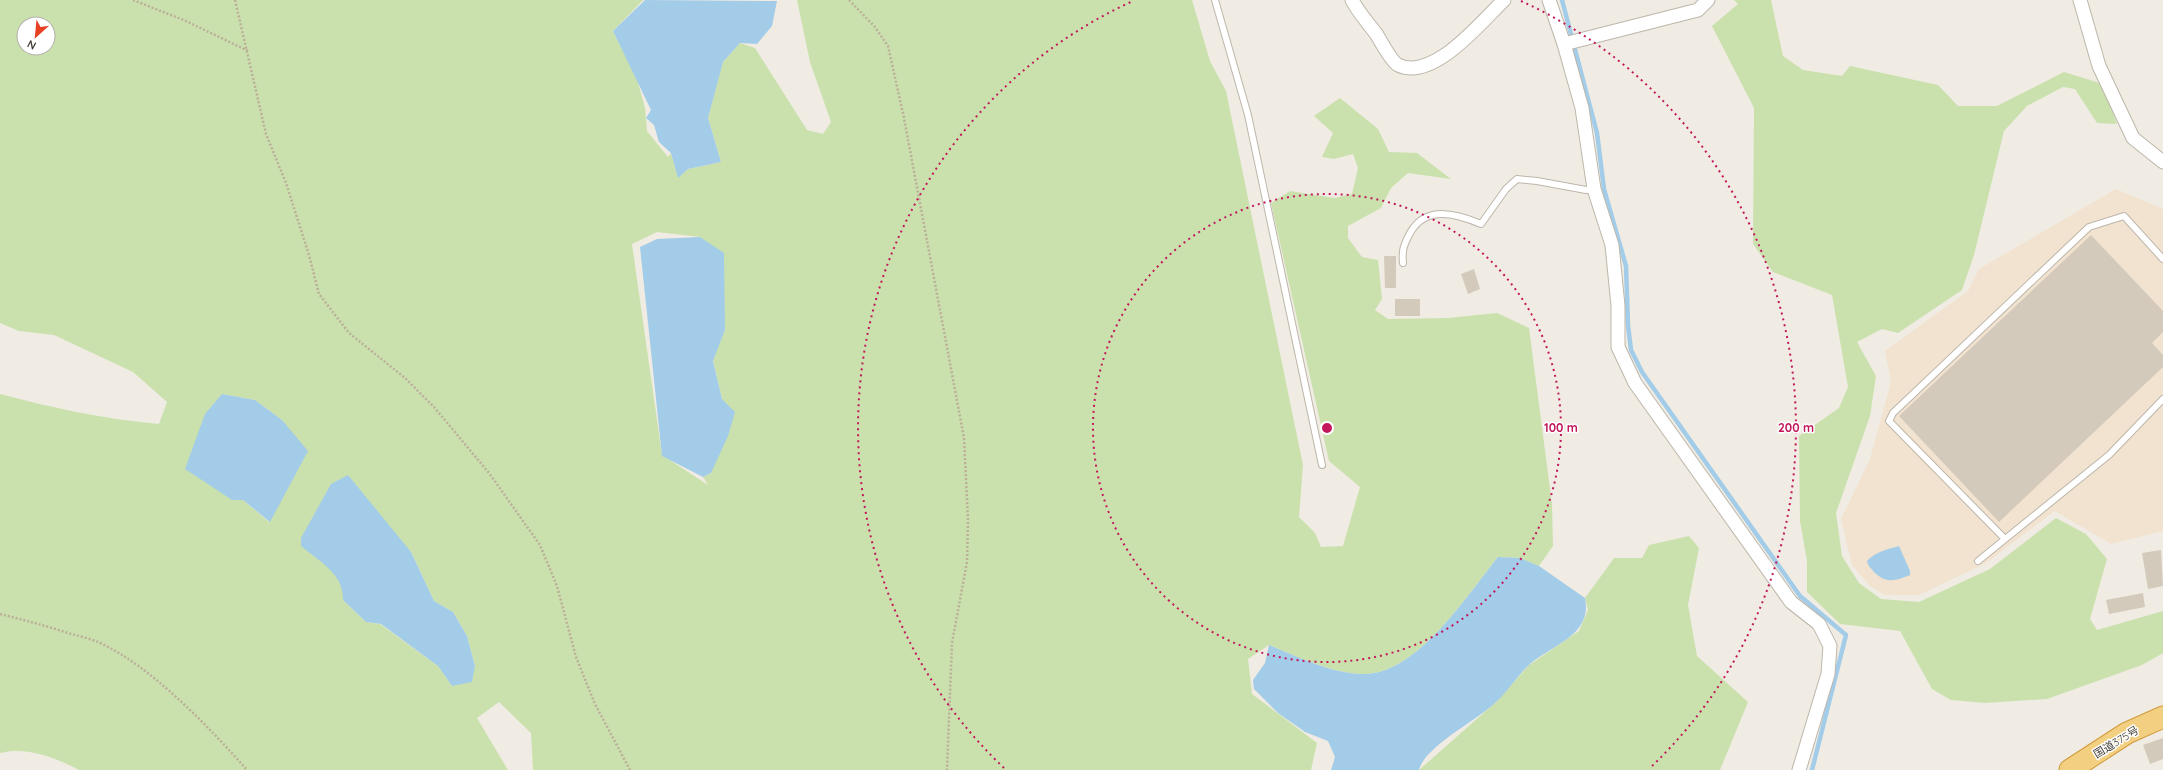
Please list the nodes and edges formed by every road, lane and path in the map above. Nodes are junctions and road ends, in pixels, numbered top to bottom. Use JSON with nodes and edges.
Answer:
{"nodes":[{"id":1,"x":133,"y":0,"type":"edge"},
{"id":2,"x":235,"y":0,"type":"edge"},
{"id":3,"x":849,"y":0,"type":"edge"},
{"id":4,"x":1215,"y":0,"type":"edge"},
{"id":5,"x":1352,"y":0,"type":"edge"},
{"id":6,"x":1504,"y":0,"type":"edge"},
{"id":7,"x":1549,"y":0,"type":"edge"},
{"id":8,"x":1708,"y":0,"type":"edge"},
{"id":9,"x":2080,"y":0,"type":"edge"},
{"id":10,"x":1571,"y":41,"type":"junction"},
{"id":11,"x":248,"y":51,"type":"junction"},
{"id":12,"x":2163,"y":162,"type":"edge"},
{"id":13,"x":1594,"y":188,"type":"junction"},
{"id":14,"x":2163,"y":259,"type":"edge"},
{"id":15,"x":1403,"y":264,"type":"dead end"},
{"id":16,"x":2163,"y":399,"type":"edge"},
{"id":17,"x":1322,"y":465,"type":"dead end"},
{"id":18,"x":2005,"y":539,"type":"junction"},
{"id":19,"x":1978,"y":561,"type":"dead end"},
{"id":20,"x":0,"y":614,"type":"edge"},
{"id":21,"x":2163,"y":718,"type":"edge"},
{"id":22,"x":247,"y":770,"type":"edge"},
{"id":23,"x":630,"y":770,"type":"edge"},
{"id":24,"x":947,"y":770,"type":"edge"},
{"id":25,"x":1799,"y":770,"type":"edge"},
{"id":26,"x":2070,"y":770,"type":"edge"}],
"edges":[{"from":1,"to":11,"type":"path"},
{"from":2,"to":11,"type":"path"},
{"from":3,"to":24,"type":"path"},
{"from":4,"to":17,"type":"lane"},
{"from":5,"to":6,"type":"street"},
{"from":7,"to":10,"type":"street"},
{"from":8,"to":10,"type":"street"},
{"from":9,"to":12,"type":"street"},
{"from":10,"to":13,"type":"street"},
{"from":11,"to":23,"type":"path"},
{"from":13,"to":15,"type":"lane"},
{"from":13,"to":25,"type":"street"},
{"from":14,"to":18,"type":"lane"},
{"from":16,"to":18,"type":"lane"},
{"from":18,"to":19,"type":"lane"},
{"from":20,"to":22,"type":"path"},
{"from":21,"to":26,"type":"highway","name":"国道375号"}]}
